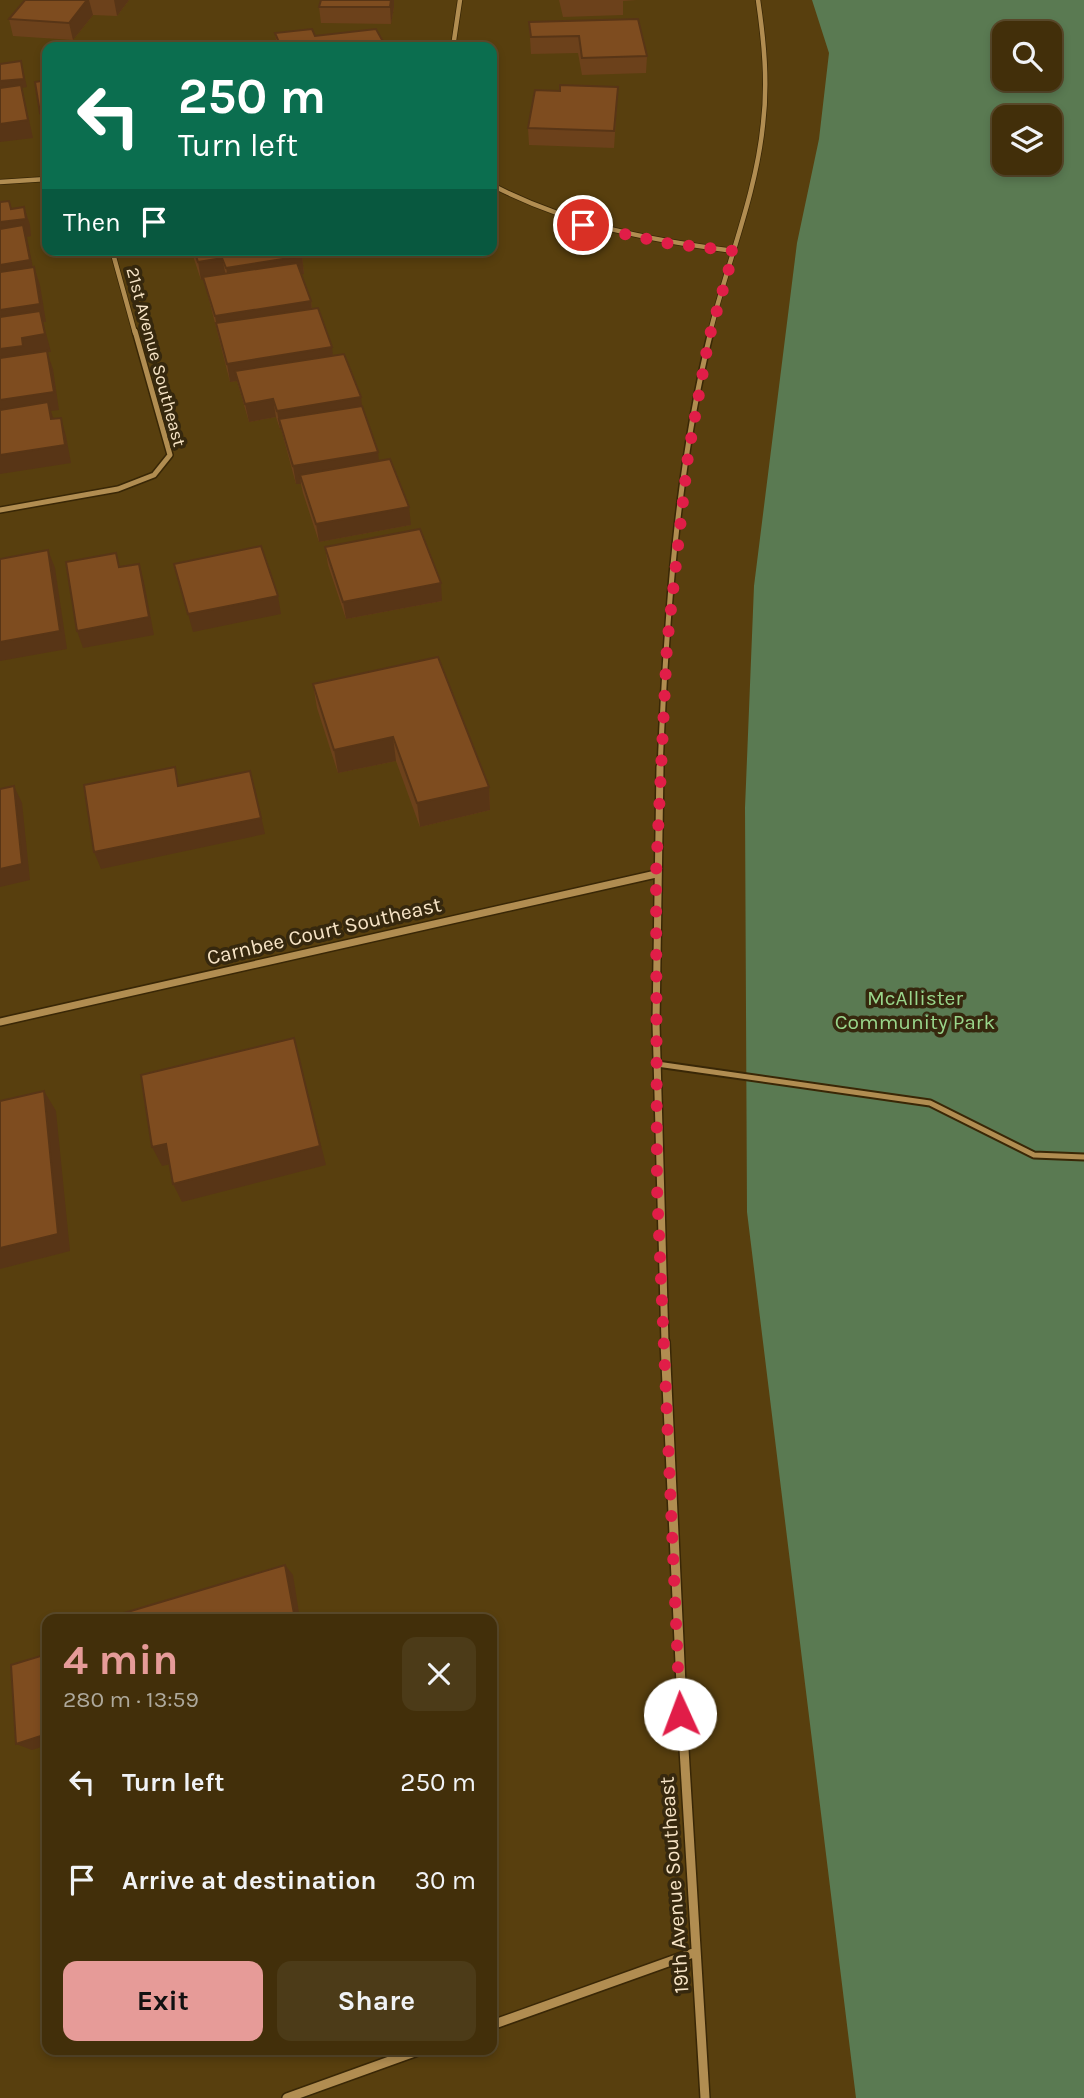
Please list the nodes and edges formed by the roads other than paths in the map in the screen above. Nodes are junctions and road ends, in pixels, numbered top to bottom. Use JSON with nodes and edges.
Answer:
{"nodes":[{"id":1,"x":460,"y":0,"type":"edge"},
{"id":2,"x":758,"y":0,"type":"edge"},
{"id":3,"x":454,"y":42,"type":"edge"},
{"id":4,"x":42,"y":179,"type":"edge"},
{"id":5,"x":0,"y":182,"type":"edge"},
{"id":6,"x":497,"y":188,"type":"edge"},
{"id":7,"x":734,"y":251,"type":"junction"},
{"id":8,"x":115,"y":256,"type":"edge"},
{"id":9,"x":0,"y":510,"type":"edge"},
{"id":10,"x":656,"y":874,"type":"junction"},
{"id":11,"x":0,"y":1022,"type":"edge"},
{"id":12,"x":657,"y":1064,"type":"junction"},
{"id":13,"x":1084,"y":1157,"type":"edge"},
{"id":14,"x":696,"y":1952,"type":"junction"},
{"id":15,"x":497,"y":2023,"type":"edge"},
{"id":16,"x":406,"y":2055,"type":"edge"},
{"id":17,"x":287,"y":2098,"type":"edge"},
{"id":18,"x":705,"y":2098,"type":"edge"}],
"edges":[{"from":1,"to":3,"type":"street"},
{"from":2,"to":7,"type":"street","name":"19th Avenue Southeast"},
{"from":4,"to":5,"type":"street"},
{"from":6,"to":7,"type":"street"},
{"from":7,"to":10,"type":"street","name":"19th Avenue Southeast"},
{"from":8,"to":9,"type":"street","name":"21st Avenue Southeast"},
{"from":10,"to":11,"type":"street","name":"Carnbee Court Southeast"},
{"from":10,"to":12,"type":"street","name":"19th Avenue Southeast"},
{"from":12,"to":13,"type":"lane"},
{"from":12,"to":14,"type":"street","name":"19th Avenue Southeast"},
{"from":14,"to":15,"type":"street"},
{"from":14,"to":18,"type":"street","name":"19th Avenue Southeast"},
{"from":16,"to":17,"type":"street"}]}
